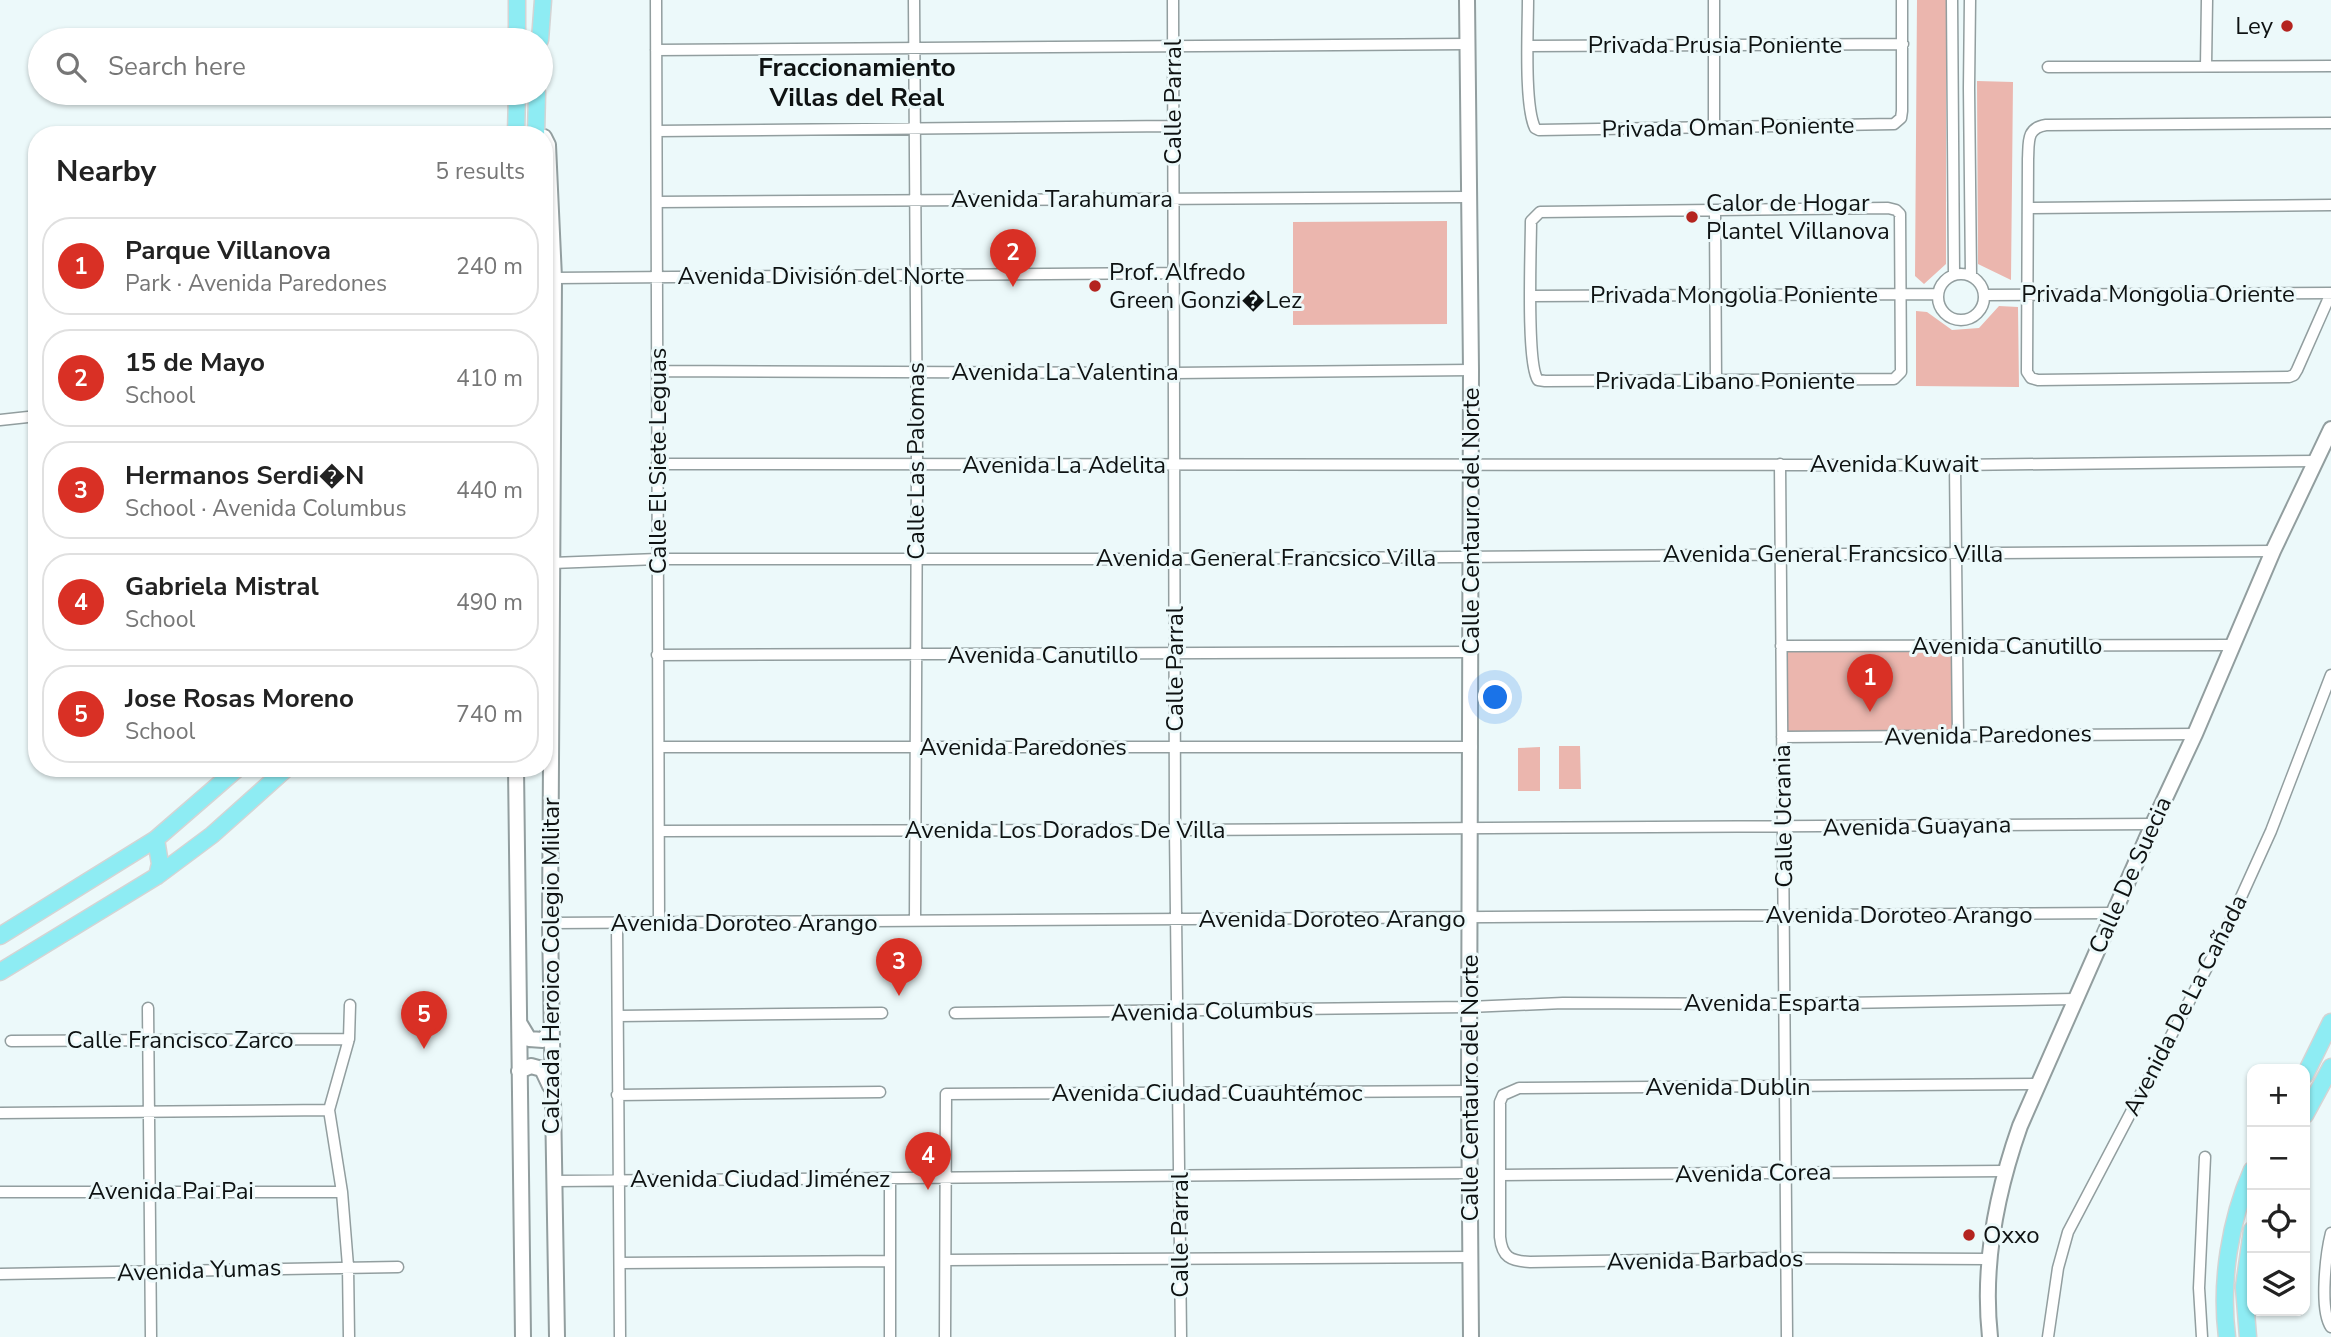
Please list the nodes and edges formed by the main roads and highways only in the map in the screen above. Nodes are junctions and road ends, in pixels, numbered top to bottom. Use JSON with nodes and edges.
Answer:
{"nodes":[{"id":1,"x":517,"y":0,"type":"edge"},
{"id":2,"x":543,"y":0,"type":"edge"},
{"id":3,"x":517,"y":28,"type":"edge"},
{"id":4,"x":541,"y":28,"type":"edge"},
{"id":5,"x":517,"y":105,"type":"edge"},
{"id":6,"x":536,"y":105,"type":"edge"},
{"id":7,"x":516,"y":126,"type":"edge"},
{"id":8,"x":536,"y":126,"type":"edge"},
{"id":9,"x":228,"y":777,"type":"edge"},
{"id":10,"x":277,"y":777,"type":"edge"},
{"id":11,"x":156,"y":839,"type":"junction"},
{"id":12,"x":157,"y":876,"type":"junction"},
{"id":13,"x":0,"y":936,"type":"edge"},
{"id":14,"x":0,"y":972,"type":"edge"},
{"id":15,"x":2331,"y":1022,"type":"edge"},
{"id":16,"x":2310,"y":1065,"type":"edge"},
{"id":17,"x":2331,"y":1067,"type":"edge"},
{"id":18,"x":2310,"y":1106,"type":"edge"},
{"id":19,"x":2247,"y":1184,"type":"edge"},
{"id":20,"x":2249,"y":1253,"type":"edge"},
{"id":21,"x":2227,"y":1337,"type":"edge"},
{"id":22,"x":2248,"y":1337,"type":"edge"}],
"edges":[{"from":1,"to":3,"type":"main road"},
{"from":2,"to":4,"type":"main road"},
{"from":5,"to":7,"type":"main road"},
{"from":6,"to":8,"type":"main road"},
{"from":9,"to":11,"type":"main road"},
{"from":10,"to":12,"type":"main road"},
{"from":11,"to":12,"type":"main road"},
{"from":11,"to":13,"type":"main road"},
{"from":12,"to":14,"type":"main road"},
{"from":15,"to":16,"type":"main road"},
{"from":17,"to":18,"type":"main road"},
{"from":19,"to":21,"type":"main road"},
{"from":20,"to":22,"type":"main road"}]}
